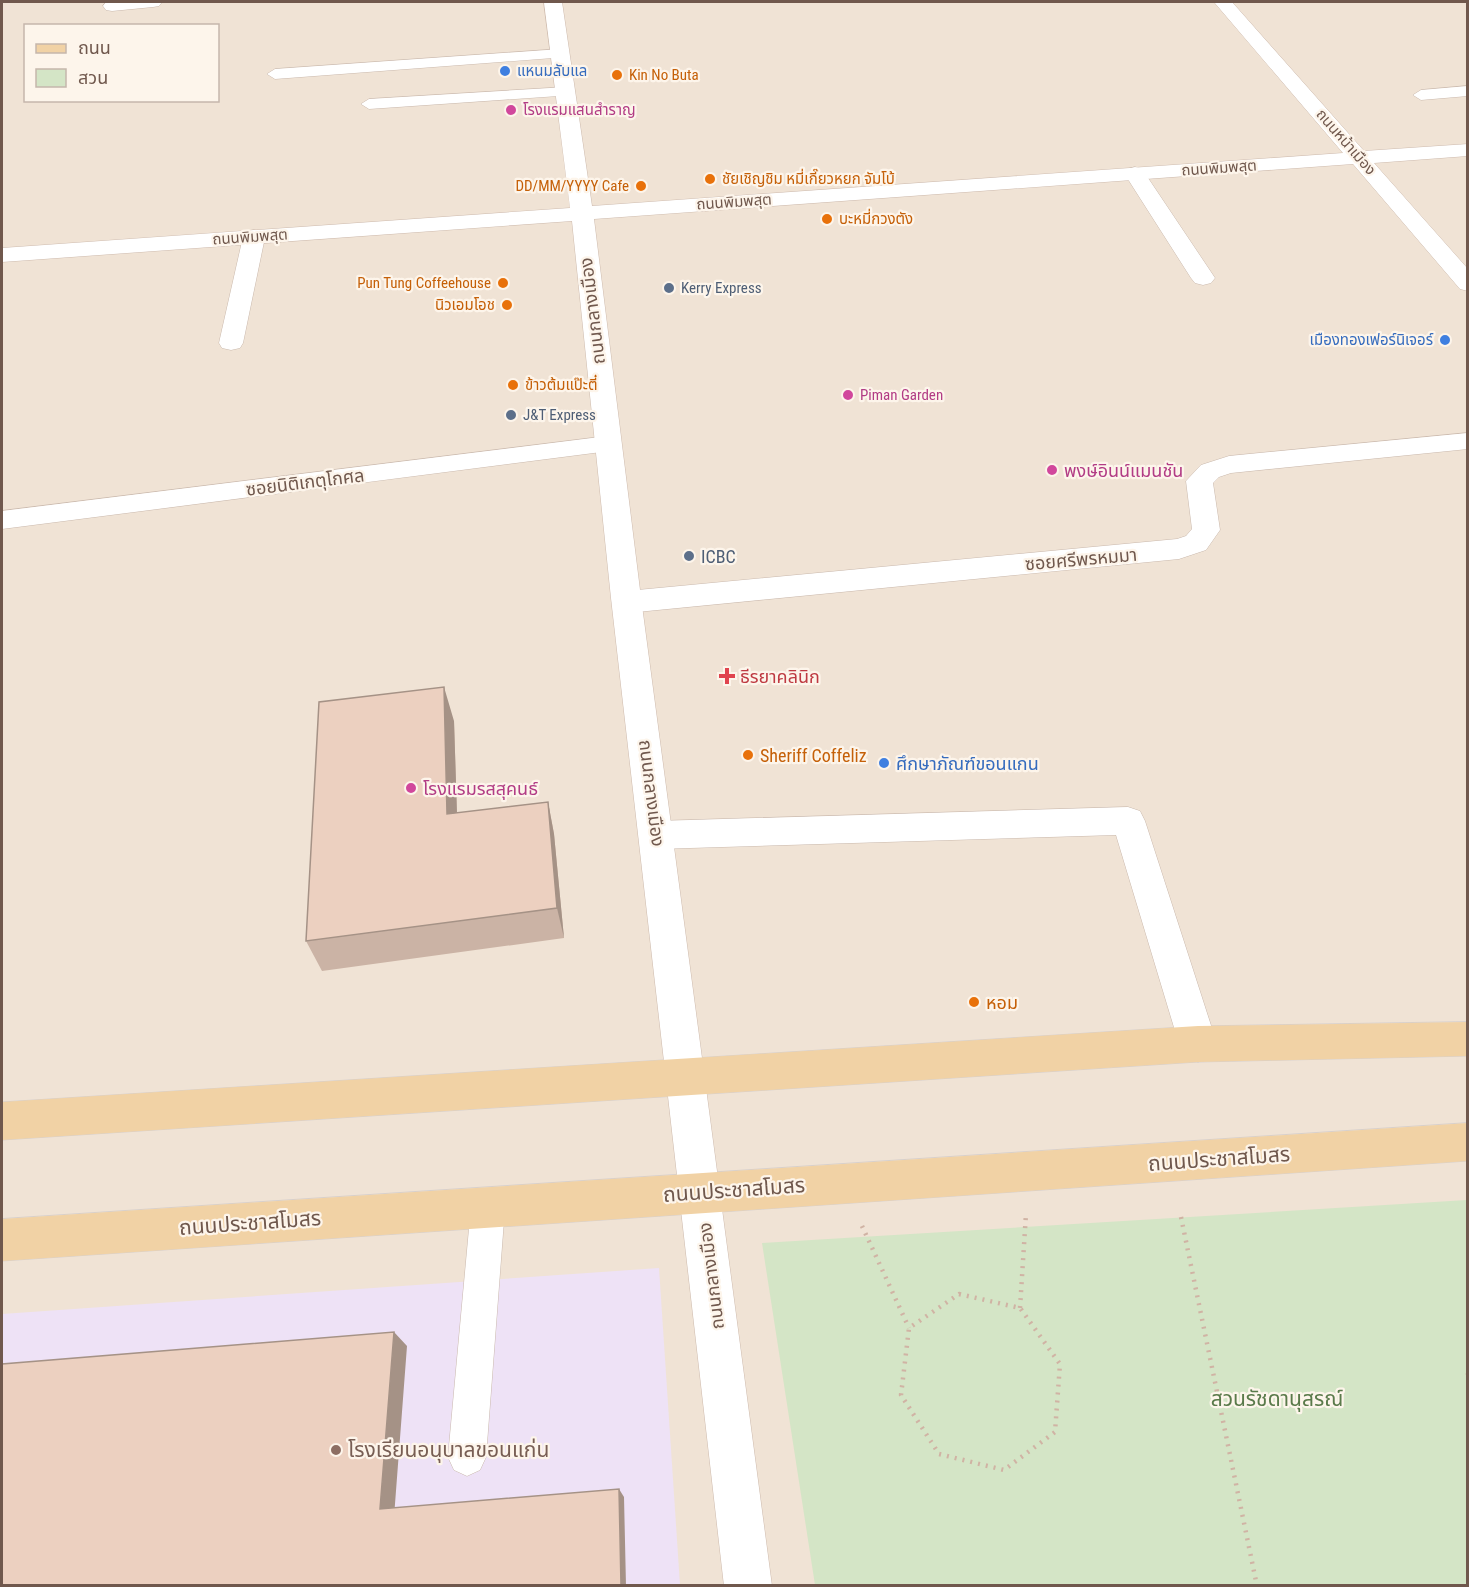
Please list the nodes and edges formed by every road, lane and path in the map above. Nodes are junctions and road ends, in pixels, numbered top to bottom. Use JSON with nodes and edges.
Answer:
{"nodes":[{"id":1,"x":153,"y":2,"type":"edge"},
{"id":2,"x":553,"y":2,"type":"edge"},
{"id":3,"x":1223,"y":2,"type":"edge"},
{"id":4,"x":112,"y":6,"type":"dead end"},
{"id":5,"x":561,"y":54,"type":"junction"},
{"id":6,"x":275,"y":74,"type":"dead end"},
{"id":7,"x":567,"y":92,"type":"junction"},
{"id":8,"x":1467,"y":92,"type":"edge"},
{"id":9,"x":1421,"y":95,"type":"dead end"},
{"id":10,"x":369,"y":104,"type":"dead end"},
{"id":11,"x":1467,"y":150,"type":"edge"},
{"id":12,"x":1360,"y":158,"type":"junction"},
{"id":13,"x":1135,"y":173,"type":"junction"},
{"id":14,"x":580,"y":214,"type":"junction"},
{"id":15,"x":254,"y":237,"type":"junction"},
{"id":16,"x":2,"y":255,"type":"edge"},
{"id":17,"x":1203,"y":278,"type":"dead end"},
{"id":18,"x":1467,"y":284,"type":"edge"},
{"id":19,"x":231,"y":343,"type":"dead end"},
{"id":20,"x":1467,"y":441,"type":"edge"},
{"id":21,"x":608,"y":444,"type":"junction"},
{"id":22,"x":2,"y":520,"type":"edge"},
{"id":23,"x":627,"y":602,"type":"junction"},
{"id":24,"x":657,"y":835,"type":"junction"},
{"id":25,"x":1467,"y":1039,"type":"edge"},
{"id":26,"x":1198,"y":1044,"type":"junction"},
{"id":27,"x":688,"y":1078,"type":"junction"},
{"id":28,"x":2,"y":1121,"type":"edge"},
{"id":29,"x":1467,"y":1142,"type":"edge"},
{"id":30,"x":1024,"y":1171,"type":"junction"},
{"id":31,"x":849,"y":1183,"type":"junction"},
{"id":32,"x":702,"y":1192,"type":"junction"},
{"id":33,"x":488,"y":1207,"type":"junction"},
{"id":34,"x":1180,"y":1217,"type":"dead end"},
{"id":35,"x":2,"y":1240,"type":"edge"},
{"id":36,"x":1020,"y":1308,"type":"junction"},
{"id":37,"x":909,"y":1328,"type":"junction"},
{"id":38,"x":467,"y":1457,"type":"dead end"},
{"id":39,"x":748,"y":1586,"type":"edge"},
{"id":40,"x":1257,"y":1586,"type":"edge"}],
"edges":[{"from":1,"to":4,"type":"street"},
{"from":2,"to":5,"type":"street","name":"ถนนกลางเมือง"},
{"from":3,"to":12,"type":"street","name":"ถนนหน้าเมือง"},
{"from":5,"to":6,"type":"lane"},
{"from":5,"to":7,"type":"street","name":"ถนนกลางเมือง"},
{"from":7,"to":10,"type":"lane"},
{"from":7,"to":14,"type":"street","name":"ถนนกลางเมือง"},
{"from":8,"to":9,"type":"lane"},
{"from":11,"to":12,"type":"street","name":"ถนนพิมพสุต"},
{"from":12,"to":13,"type":"street","name":"ถนนพิมพสุต"},
{"from":12,"to":18,"type":"street","name":"ถนนหน้าเมือง"},
{"from":13,"to":14,"type":"street","name":"ถนนพิมพสุต"},
{"from":13,"to":17,"type":"street"},
{"from":14,"to":15,"type":"street","name":"ถนนพิมพสุต"},
{"from":14,"to":21,"type":"street","name":"ถนนกลางเมือง"},
{"from":15,"to":16,"type":"street","name":"ถนนพิมพสุต"},
{"from":15,"to":19,"type":"street"},
{"from":20,"to":23,"type":"street","name":"ซอยศรีพรหมมา"},
{"from":21,"to":22,"type":"street","name":"ซอยนิติเกตุโกศล"},
{"from":21,"to":23,"type":"street","name":"ถนนกลางเมือง"},
{"from":23,"to":24,"type":"street","name":"ถนนกลางเมือง"},
{"from":24,"to":26,"type":"street"},
{"from":24,"to":27,"type":"street","name":"ถนนกลางเมือง"},
{"from":25,"to":26,"type":"main road"},
{"from":26,"to":27,"type":"main road"},
{"from":27,"to":28,"type":"main road"},
{"from":27,"to":32,"type":"street","name":"ถนนกลางเมือง"},
{"from":29,"to":30,"type":"main road","name":"ถนนประชาสโมสร"},
{"from":30,"to":31,"type":"main road","name":"ถนนประชาสโมสร"},
{"from":30,"to":36,"type":"path"},
{"from":31,"to":32,"type":"main road","name":"ถนนประชาสโมสร"},
{"from":31,"to":37,"type":"path"},
{"from":32,"to":33,"type":"main road","name":"ถนนประชาสโมสร"},
{"from":32,"to":39,"type":"street","name":"ถนนกลางเมือง"},
{"from":33,"to":35,"type":"main road","name":"ถนนประชาสโมสร"},
{"from":33,"to":38,"type":"lane"},
{"from":34,"to":40,"type":"path"},
{"from":36,"to":37,"type":"path"},
{"from":36,"to":37,"type":"path"}]}
